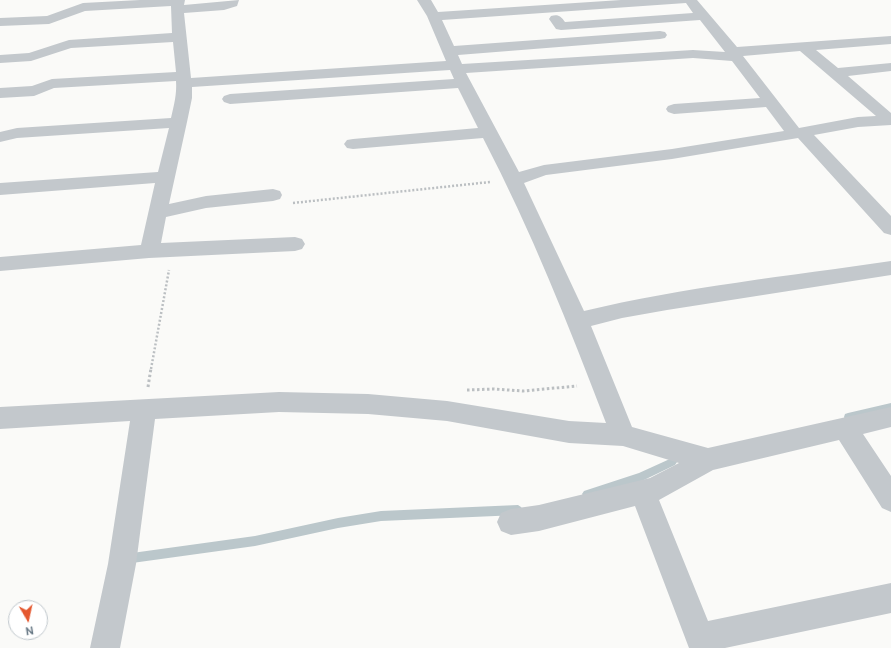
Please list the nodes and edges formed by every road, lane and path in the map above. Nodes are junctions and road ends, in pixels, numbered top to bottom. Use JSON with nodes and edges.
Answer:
{"nodes":[{"id":1,"x":232,"y":0,"type":"edge"},
{"id":2,"x":427,"y":0,"type":"edge"},
{"id":3,"x":683,"y":0,"type":"edge"},
{"id":4,"x":690,"y":0,"type":"edge"},
{"id":5,"x":178,"y":4,"type":"edge"},
{"id":6,"x":519,"y":5,"type":"edge"},
{"id":7,"x":434,"y":16,"type":"junction"},
{"id":8,"x":703,"y":16,"type":"junction"},
{"id":9,"x":556,"y":19,"type":"dead end"},
{"id":10,"x":0,"y":22,"type":"edge"},
{"id":11,"x":660,"y":35,"type":"dead end"},
{"id":12,"x":180,"y":37,"type":"junction"},
{"id":13,"x":891,"y":40,"type":"edge"},
{"id":14,"x":450,"y":41,"type":"junction"},
{"id":15,"x":803,"y":46,"type":"junction"},
{"id":16,"x":734,"y":55,"type":"junction"},
{"id":17,"x":0,"y":59,"type":"edge"},
{"id":18,"x":891,"y":67,"type":"edge"},
{"id":19,"x":458,"y":72,"type":"junction"},
{"id":20,"x":834,"y":73,"type":"junction"},
{"id":21,"x":184,"y":79,"type":"junction"},
{"id":22,"x":0,"y":93,"type":"edge"},
{"id":23,"x":230,"y":99,"type":"dead end"},
{"id":24,"x":770,"y":102,"type":"junction"},
{"id":25,"x":674,"y":109,"type":"dead end"},
{"id":26,"x":890,"y":120,"type":"edge"},
{"id":27,"x":178,"y":122,"type":"junction"},
{"id":28,"x":490,"y":132,"type":"junction"},
{"id":29,"x":798,"y":133,"type":"junction"},
{"id":30,"x":0,"y":137,"type":"edge"},
{"id":31,"x":353,"y":144,"type":"dead end"},
{"id":32,"x":166,"y":177,"type":"junction"},
{"id":33,"x":514,"y":180,"type":"junction"},
{"id":34,"x":0,"y":190,"type":"edge"},
{"id":35,"x":280,"y":199,"type":"joint"},
{"id":36,"x":158,"y":213,"type":"junction"},
{"id":37,"x":891,"y":228,"type":"edge"},
{"id":38,"x":295,"y":244,"type":"dead end"},
{"id":39,"x":173,"y":250,"type":"junction"},
{"id":40,"x":149,"y":251,"type":"junction"},
{"id":41,"x":0,"y":264,"type":"edge"},
{"id":42,"x":891,"y":268,"type":"edge"},
{"id":43,"x":578,"y":321,"type":"junction"},
{"id":44,"x":604,"y":384,"type":"junction"},
{"id":45,"x":464,"y":390,"type":"dead end"},
{"id":46,"x":144,"y":410,"type":"junction"},
{"id":47,"x":891,"y":417,"type":"edge"},
{"id":48,"x":0,"y":418,"type":"edge"},
{"id":49,"x":844,"y":427,"type":"junction"},
{"id":50,"x":623,"y":435,"type":"junction"},
{"id":51,"x":708,"y":460,"type":"junction"},
{"id":52,"x":643,"y":492,"type":"junction"},
{"id":53,"x":891,"y":499,"type":"edge"},
{"id":54,"x":511,"y":522,"type":"dead end"},
{"id":55,"x":891,"y":598,"type":"edge"},
{"id":56,"x":702,"y":643,"type":"edge"},
{"id":57,"x":105,"y":648,"type":"edge"}],
"edges":[{"from":1,"to":5,"type":"street"},
{"from":2,"to":7,"type":"street"},
{"from":3,"to":6,"type":"street"},
{"from":4,"to":8,"type":"street"},
{"from":5,"to":10,"type":"street"},
{"from":5,"to":12,"type":"street"},
{"from":6,"to":7,"type":"street"},
{"from":7,"to":14,"type":"street"},
{"from":8,"to":9,"type":"street"},
{"from":8,"to":16,"type":"street"},
{"from":11,"to":14,"type":"street"},
{"from":12,"to":17,"type":"street"},
{"from":12,"to":21,"type":"street"},
{"from":13,"to":15,"type":"street"},
{"from":14,"to":19,"type":"street"},
{"from":15,"to":16,"type":"street"},
{"from":15,"to":20,"type":"street"},
{"from":16,"to":19,"type":"street"},
{"from":16,"to":24,"type":"street"},
{"from":18,"to":20,"type":"street"},
{"from":19,"to":21,"type":"street"},
{"from":19,"to":23,"type":"street"},
{"from":19,"to":28,"type":"street"},
{"from":20,"to":26,"type":"street"},
{"from":21,"to":22,"type":"street"},
{"from":21,"to":27,"type":"street"},
{"from":24,"to":25,"type":"street"},
{"from":24,"to":29,"type":"street"},
{"from":26,"to":29,"type":"street"},
{"from":27,"to":30,"type":"street"},
{"from":27,"to":32,"type":"street"},
{"from":28,"to":31,"type":"street"},
{"from":28,"to":33,"type":"street"},
{"from":29,"to":33,"type":"street"},
{"from":29,"to":37,"type":"street"},
{"from":32,"to":34,"type":"street"},
{"from":32,"to":36,"type":"street"},
{"from":33,"to":35,"type":"path"},
{"from":33,"to":43,"type":"street"},
{"from":35,"to":36,"type":"street"},
{"from":36,"to":40,"type":"street"},
{"from":38,"to":39,"type":"street"},
{"from":39,"to":40,"type":"street"},
{"from":39,"to":46,"type":"path"},
{"from":40,"to":41,"type":"street"},
{"from":42,"to":43,"type":"street"},
{"from":43,"to":44,"type":"street"},
{"from":44,"to":45,"type":"path"},
{"from":44,"to":50,"type":"street"},
{"from":46,"to":48,"type":"street"},
{"from":46,"to":50,"type":"street"},
{"from":46,"to":57,"type":"street"},
{"from":47,"to":49,"type":"street"},
{"from":49,"to":51,"type":"street"},
{"from":49,"to":53,"type":"street"},
{"from":50,"to":51,"type":"street"},
{"from":51,"to":52,"type":"street"},
{"from":52,"to":54,"type":"street"},
{"from":52,"to":56,"type":"street"},
{"from":55,"to":56,"type":"street"}]}
